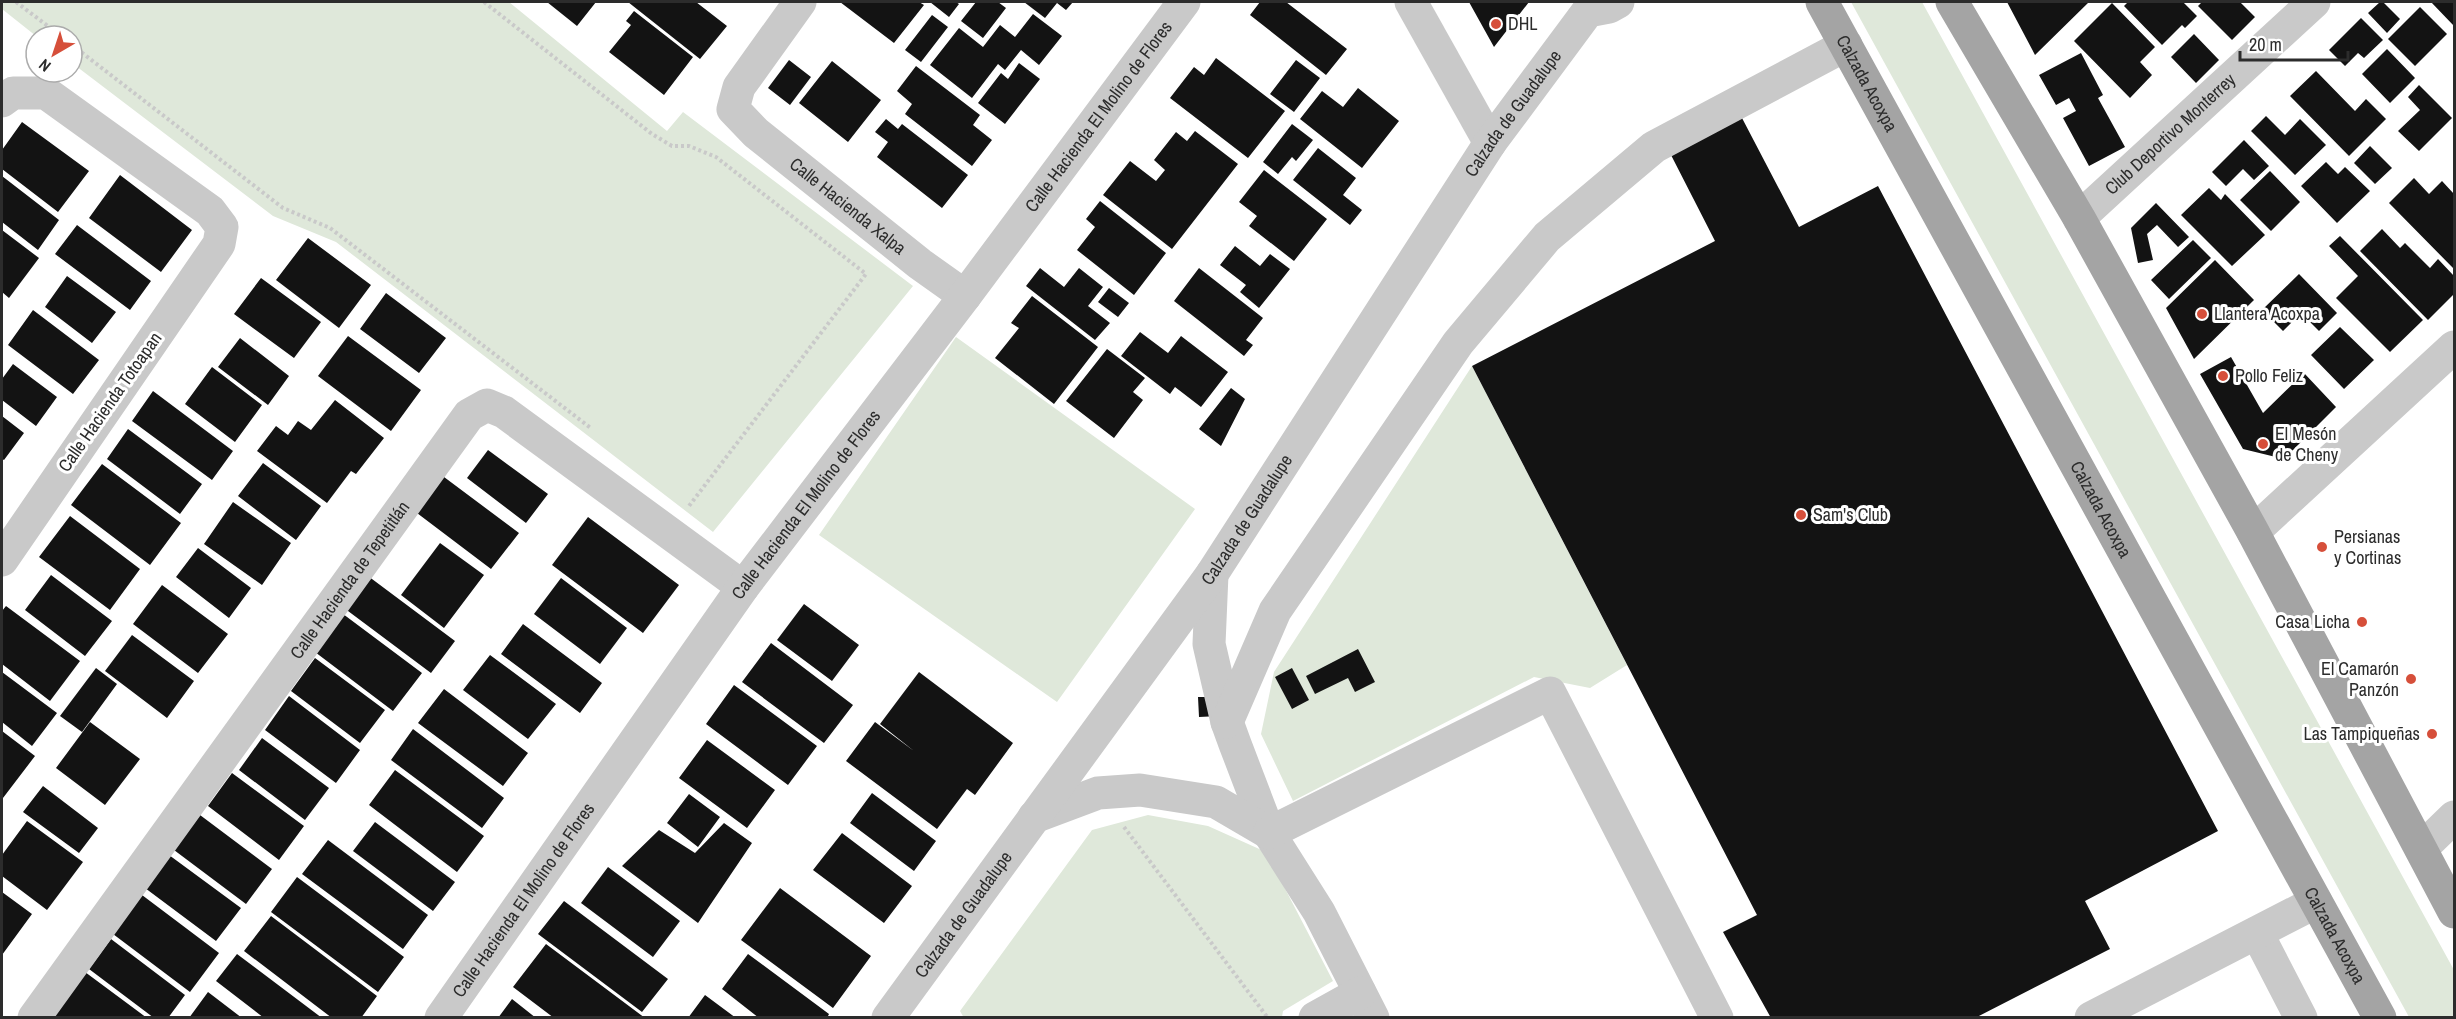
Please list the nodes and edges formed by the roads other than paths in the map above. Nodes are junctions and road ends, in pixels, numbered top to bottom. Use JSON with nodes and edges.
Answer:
{"nodes":[{"id":1,"x":800,"y":2,"type":"edge"},
{"id":2,"x":1184,"y":2,"type":"edge"},
{"id":3,"x":1412,"y":2,"type":"edge"},
{"id":4,"x":1822,"y":2,"type":"edge"},
{"id":5,"x":1952,"y":2,"type":"edge"},
{"id":6,"x":2314,"y":2,"type":"edge"},
{"id":7,"x":1597,"y":5,"type":"edge"},
{"id":8,"x":1846,"y":45,"type":"junction"},
{"id":9,"x":7,"y":97,"type":"edge"},
{"id":10,"x":1490,"y":143,"type":"junction"},
{"id":11,"x":2079,"y":218,"type":"junction"},
{"id":12,"x":965,"y":296,"type":"junction"},
{"id":13,"x":2454,"y":347,"type":"edge"},
{"id":14,"x":2253,"y":532,"type":"junction"},
{"id":15,"x":2,"y":560,"type":"edge"},
{"id":16,"x":1212,"y":574,"type":"junction"},
{"id":17,"x":743,"y":587,"type":"junction"},
{"id":18,"x":1227,"y":722,"type":"junction"},
{"id":19,"x":1034,"y":817,"type":"junction"},
{"id":20,"x":2454,"y":817,"type":"edge"},
{"id":21,"x":1269,"y":833,"type":"junction"},
{"id":22,"x":2421,"y":849,"type":"junction"},
{"id":23,"x":2316,"y":902,"type":"junction"},
{"id":24,"x":2454,"y":912,"type":"edge"},
{"id":25,"x":2257,"y":933,"type":"junction"},
{"id":26,"x":1367,"y":1005,"type":"edge"},
{"id":27,"x":34,"y":1017,"type":"edge"},
{"id":28,"x":441,"y":1017,"type":"edge"},
{"id":29,"x":888,"y":1017,"type":"edge"},
{"id":30,"x":1315,"y":1017,"type":"edge"},
{"id":31,"x":1717,"y":1017,"type":"edge"},
{"id":32,"x":2091,"y":1017,"type":"edge"},
{"id":33,"x":2301,"y":1017,"type":"edge"},
{"id":34,"x":2380,"y":1017,"type":"edge"}],
"edges":[{"from":1,"to":12,"type":"street","name":"Calle Hacienda Xalpa"},
{"from":2,"to":12,"type":"street","name":"Calle Hacienda El Molino de Flores"},
{"from":3,"to":10,"type":"street"},
{"from":4,"to":8,"type":"main road","name":"Calzada Acoxpa"},
{"from":5,"to":11,"type":"main road"},
{"from":6,"to":11,"type":"street","name":"Club Deportivo Monterrey"},
{"from":7,"to":10,"type":"street","name":"Calzada de Guadalupe"},
{"from":8,"to":18,"type":"street"},
{"from":8,"to":23,"type":"main road","name":"Calzada Acoxpa"},
{"from":9,"to":15,"type":"street","name":"Calle Hacienda Totoapan"},
{"from":10,"to":16,"type":"street","name":"Calzada de Guadalupe"},
{"from":11,"to":14,"type":"main road"},
{"from":12,"to":17,"type":"street","name":"Calle Hacienda El Molino de Flores"},
{"from":13,"to":14,"type":"street"},
{"from":14,"to":22,"type":"main road"},
{"from":16,"to":18,"type":"street"},
{"from":16,"to":19,"type":"street","name":"Calzada de Guadalupe"},
{"from":17,"to":27,"type":"street","name":"Calle Hacienda de Tepetitlán"},
{"from":17,"to":28,"type":"street","name":"Calle Hacienda El Molino de Flores"},
{"from":18,"to":21,"type":"street"},
{"from":19,"to":21,"type":"street"},
{"from":19,"to":29,"type":"street","name":"Calzada de Guadalupe"},
{"from":20,"to":22,"type":"street"},
{"from":21,"to":26,"type":"street"},
{"from":21,"to":31,"type":"street"},
{"from":22,"to":24,"type":"main road"},
{"from":23,"to":25,"type":"street"},
{"from":23,"to":34,"type":"main road","name":"Calzada Acoxpa"},
{"from":25,"to":32,"type":"street"},
{"from":25,"to":33,"type":"street"},
{"from":26,"to":30,"type":"street"}]}
